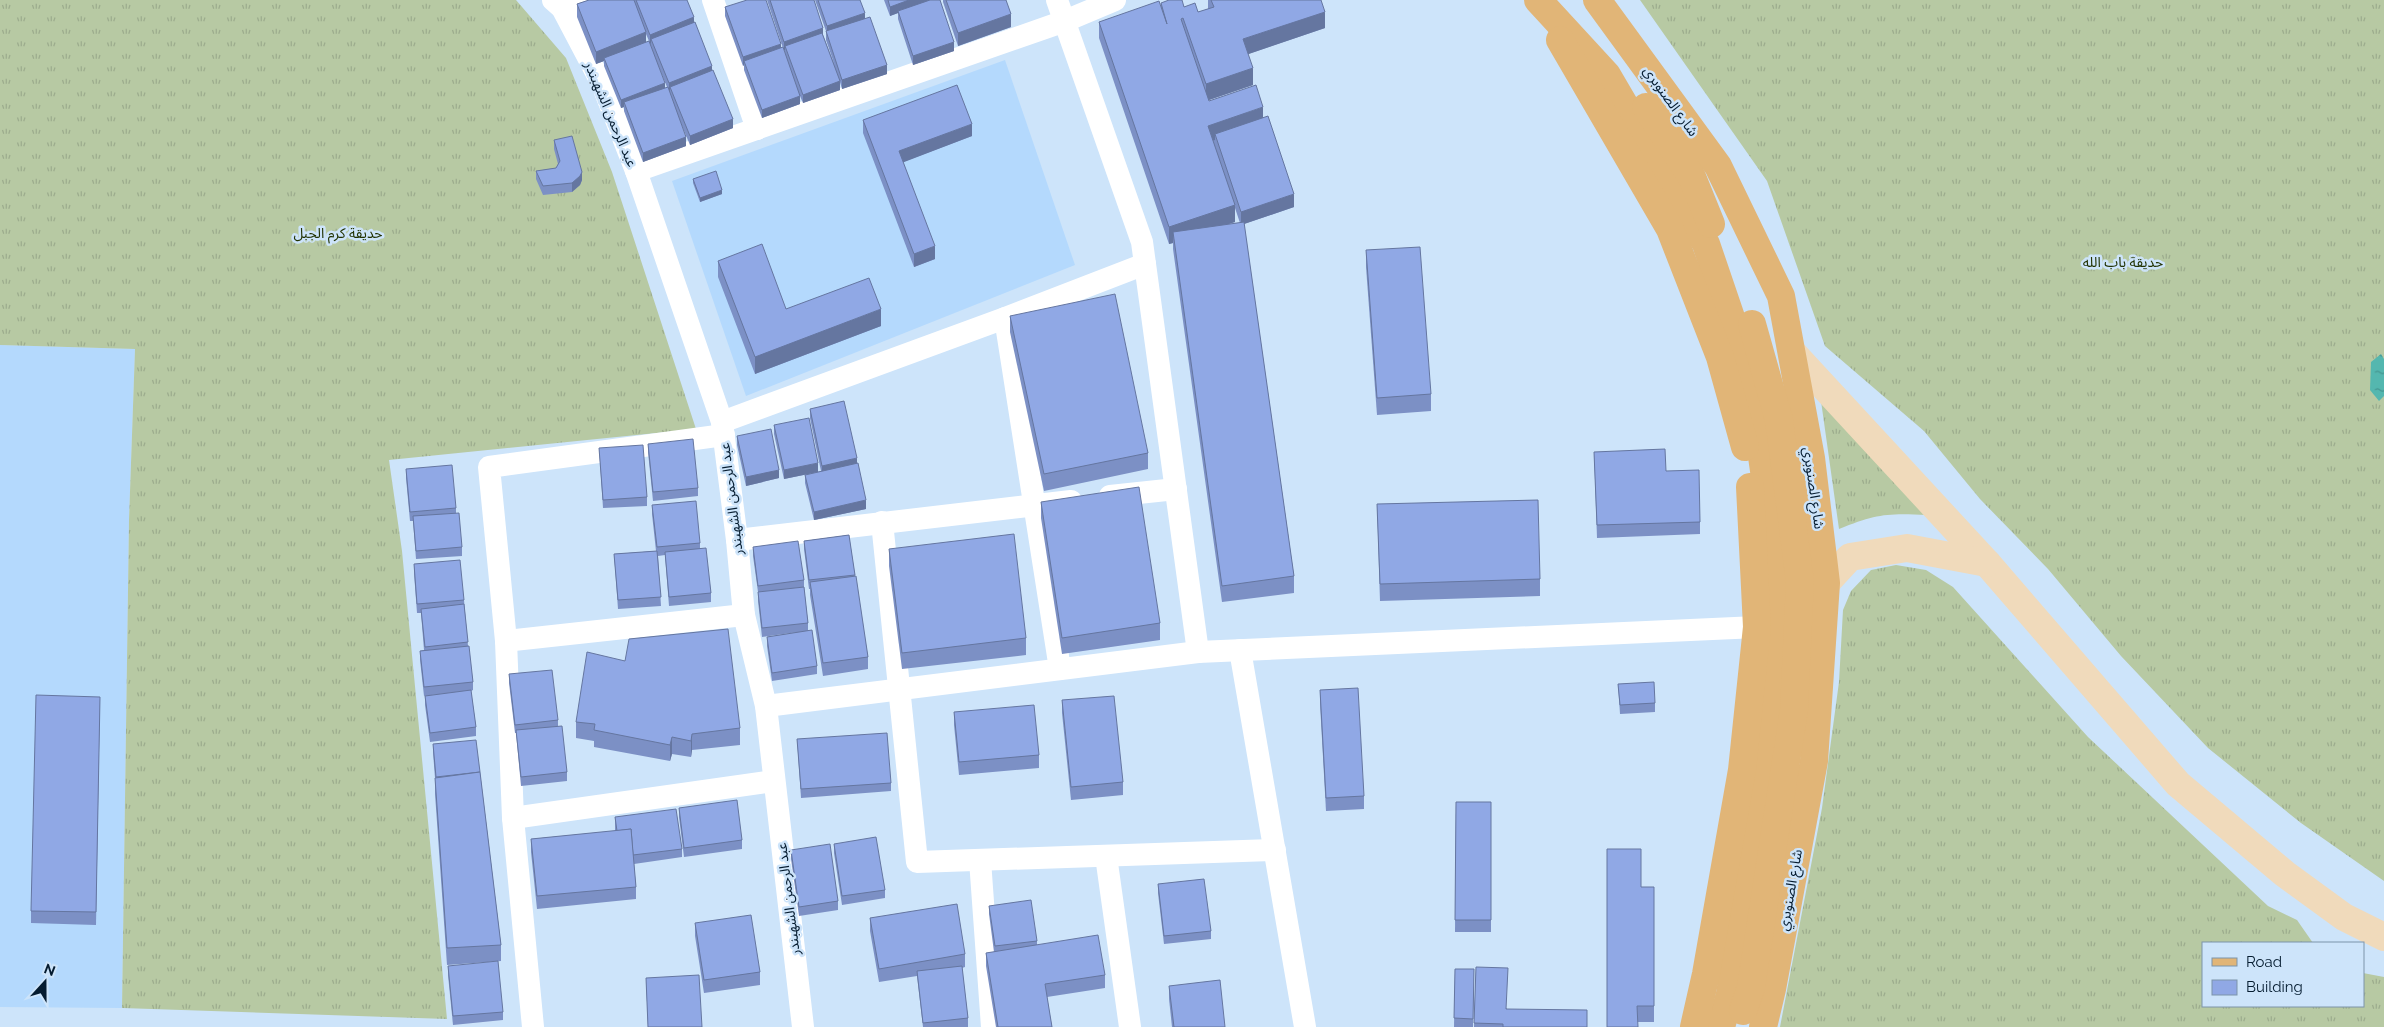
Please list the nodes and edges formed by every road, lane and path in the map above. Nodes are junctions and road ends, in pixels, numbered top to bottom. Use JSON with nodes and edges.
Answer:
{"nodes":[{"id":1,"x":713,"y":0,"type":"edge"},
{"id":2,"x":1116,"y":0,"type":"edge"},
{"id":3,"x":1537,"y":0,"type":"edge"},
{"id":4,"x":1582,"y":0,"type":"edge"},
{"id":5,"x":1598,"y":0,"type":"edge"},
{"id":6,"x":566,"y":3,"type":"edge"},
{"id":7,"x":1061,"y":10,"type":"edge"},
{"id":8,"x":757,"y":129,"type":"junction"},
{"id":9,"x":636,"y":171,"type":"junction"},
{"id":10,"x":1145,"y":264,"type":"junction"},
{"id":11,"x":1005,"y":318,"type":"junction"},
{"id":12,"x":1792,"y":352,"type":"junction"},
{"id":13,"x":723,"y":428,"type":"junction"},
{"id":14,"x":1176,"y":489,"type":"junction"},
{"id":15,"x":1033,"y":505,"type":"junction"},
{"id":16,"x":882,"y":522,"type":"junction"},
{"id":17,"x":737,"y":540,"type":"junction"},
{"id":18,"x":1987,"y":563,"type":"junction"},
{"id":19,"x":1826,"y":583,"type":"junction"},
{"id":20,"x":744,"y":616,"type":"junction"},
{"id":21,"x":1757,"y":627,"type":"junction"},
{"id":22,"x":506,"y":641,"type":"junction"},
{"id":23,"x":1240,"y":650,"type":"junction"},
{"id":24,"x":1198,"y":652,"type":"junction"},
{"id":25,"x":1060,"y":669,"type":"junction"},
{"id":26,"x":898,"y":689,"type":"junction"},
{"id":27,"x":766,"y":706,"type":"junction"},
{"id":28,"x":774,"y":781,"type":"junction"},
{"id":29,"x":513,"y":818,"type":"junction"},
{"id":30,"x":1275,"y":850,"type":"junction"},
{"id":31,"x":1106,"y":856,"type":"junction"},
{"id":32,"x":980,"y":860,"type":"junction"},
{"id":33,"x":2384,"y":937,"type":"edge"},
{"id":34,"x":1706,"y":974,"type":"junction"},
{"id":35,"x":1772,"y":989,"type":"junction"},
{"id":36,"x":533,"y":1027,"type":"edge"},
{"id":37,"x":803,"y":1027,"type":"edge"},
{"id":38,"x":992,"y":1027,"type":"edge"},
{"id":39,"x":1130,"y":1027,"type":"edge"},
{"id":40,"x":1305,"y":1027,"type":"edge"},
{"id":41,"x":1694,"y":1027,"type":"edge"},
{"id":42,"x":1721,"y":1027,"type":"edge"},
{"id":43,"x":1739,"y":1027,"type":"edge"},
{"id":44,"x":1763,"y":1027,"type":"edge"}],
"edges":[{"from":1,"to":8,"type":"street"},
{"from":2,"to":7,"type":"street"},
{"from":3,"to":21,"type":"main road"},
{"from":3,"to":42,"type":"main road"},
{"from":4,"to":43,"type":"main road"},
{"from":5,"to":12,"type":"main road","name":"شارع الصنوبري"},
{"from":6,"to":9,"type":"street","name":"عبد الرحمن الشهبندر"},
{"from":7,"to":8,"type":"street"},
{"from":7,"to":10,"type":"street"},
{"from":8,"to":9,"type":"street"},
{"from":9,"to":13,"type":"street","name":"عبد الرحمن الشهبندر"},
{"from":10,"to":11,"type":"street"},
{"from":10,"to":14,"type":"street"},
{"from":11,"to":13,"type":"street"},
{"from":11,"to":15,"type":"street"},
{"from":12,"to":18,"type":"main road"},
{"from":12,"to":19,"type":"main road","name":"شارع الصنوبري"},
{"from":13,"to":17,"type":"street","name":"عبد الرحمن الشهبندر"},
{"from":13,"to":22,"type":"street"},
{"from":14,"to":15,"type":"street"},
{"from":14,"to":24,"type":"street"},
{"from":15,"to":16,"type":"street"},
{"from":15,"to":25,"type":"street"},
{"from":16,"to":17,"type":"street"},
{"from":16,"to":26,"type":"street"},
{"from":17,"to":20,"type":"street","name":"عبد الرحمن الشهبندر"},
{"from":18,"to":19,"type":"main road"},
{"from":18,"to":33,"type":"main road"},
{"from":19,"to":35,"type":"main road","name":"شارع الصنوبري"},
{"from":20,"to":22,"type":"street"},
{"from":20,"to":27,"type":"street","name":"عبد الرحمن الشهبندر"},
{"from":21,"to":23,"type":"street"},
{"from":21,"to":34,"type":"main road"},
{"from":22,"to":29,"type":"street"},
{"from":23,"to":24,"type":"street"},
{"from":23,"to":30,"type":"street"},
{"from":24,"to":25,"type":"street"},
{"from":25,"to":26,"type":"street"},
{"from":26,"to":27,"type":"street"},
{"from":26,"to":32,"type":"street"},
{"from":27,"to":28,"type":"street","name":"عبد الرحمن الشهبندر"},
{"from":28,"to":29,"type":"street"},
{"from":28,"to":37,"type":"street","name":"عبد الرحمن الشهبندر"},
{"from":29,"to":36,"type":"street"},
{"from":30,"to":31,"type":"street"},
{"from":30,"to":40,"type":"street"},
{"from":31,"to":32,"type":"street"},
{"from":31,"to":39,"type":"street"},
{"from":32,"to":38,"type":"street"},
{"from":34,"to":35,"type":"main road"},
{"from":34,"to":41,"type":"main road"},
{"from":35,"to":44,"type":"main road","name":"شارع الصنوبري"}]}
